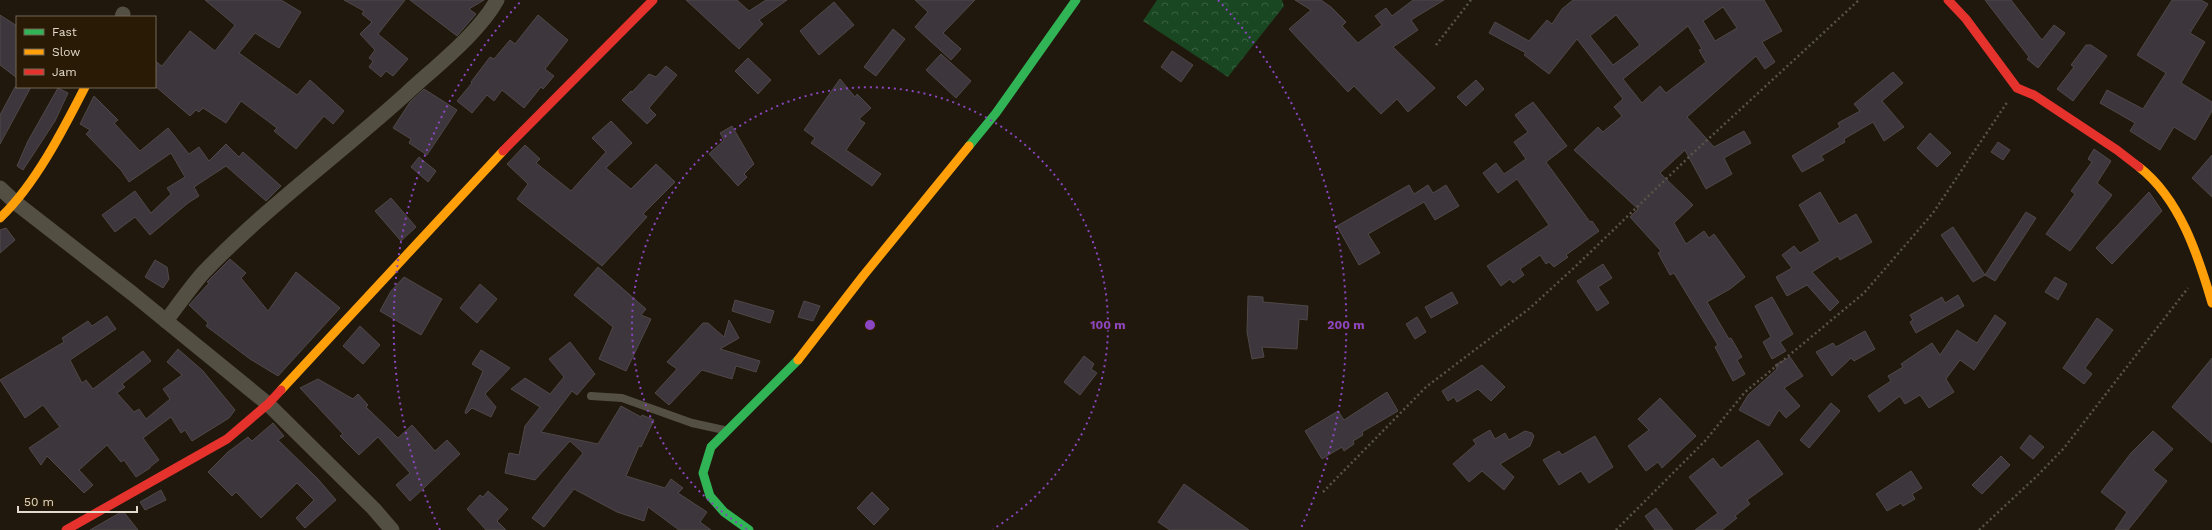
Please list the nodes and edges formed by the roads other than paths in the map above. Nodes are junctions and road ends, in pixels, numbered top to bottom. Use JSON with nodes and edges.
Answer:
{"nodes":[{"id":1,"x":497,"y":0,"type":"edge"},
{"id":2,"x":652,"y":0,"type":"edge"},
{"id":3,"x":1076,"y":0,"type":"edge"},
{"id":4,"x":1948,"y":0,"type":"edge"},
{"id":5,"x":84,"y":88,"type":"edge"},
{"id":6,"x":0,"y":188,"type":"edge"},
{"id":7,"x":16,"y":204,"type":"junction"},
{"id":8,"x":0,"y":218,"type":"edge"},
{"id":9,"x":2212,"y":303,"type":"edge"},
{"id":10,"x":166,"y":321,"type":"junction"},
{"id":11,"x":591,"y":396,"type":"dead end"},
{"id":12,"x":268,"y":404,"type":"junction"},
{"id":13,"x":727,"y":431,"type":"junction"},
{"id":14,"x":66,"y":530,"type":"edge"},
{"id":15,"x":392,"y":530,"type":"edge"},
{"id":16,"x":749,"y":530,"type":"edge"}],
"edges":[{"from":1,"to":10,"type":"street"},
{"from":2,"to":12,"type":"street"},
{"from":3,"to":13,"type":"street"},
{"from":4,"to":9,"type":"street"},
{"from":5,"to":7,"type":"street"},
{"from":6,"to":7,"type":"street"},
{"from":7,"to":8,"type":"street"},
{"from":7,"to":10,"type":"street"},
{"from":10,"to":12,"type":"street"},
{"from":11,"to":13,"type":"lane"},
{"from":12,"to":14,"type":"street"},
{"from":12,"to":15,"type":"street"},
{"from":13,"to":16,"type":"street"}]}
